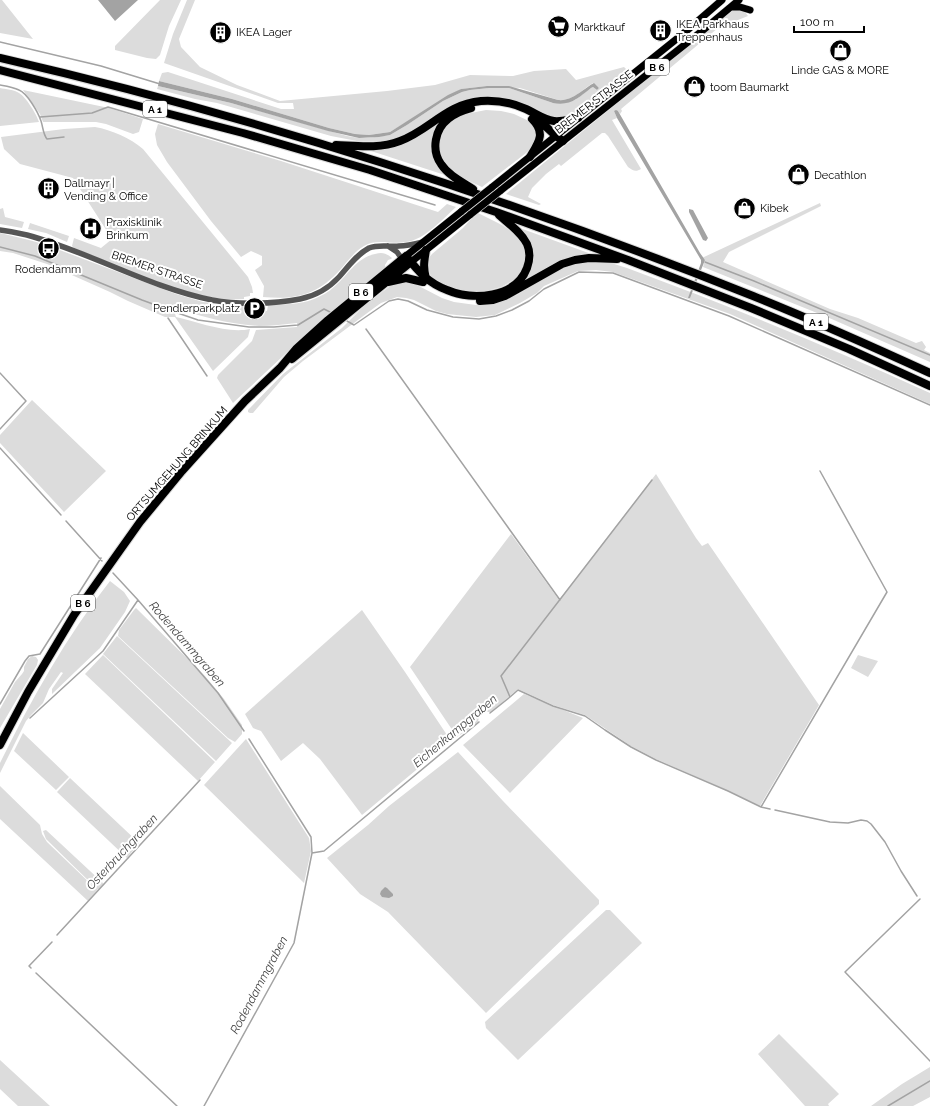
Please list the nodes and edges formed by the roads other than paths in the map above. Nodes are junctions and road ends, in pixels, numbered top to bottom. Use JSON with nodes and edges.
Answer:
{"nodes":[{"id":1,"x":722,"y":0,"type":"edge"},
{"id":2,"x":739,"y":0,"type":"edge"},
{"id":3,"x":730,"y":7,"type":"junction"},
{"id":4,"x":750,"y":10,"type":"dead end"},
{"id":5,"x":0,"y":58,"type":"edge"},
{"id":6,"x":0,"y":70,"type":"edge"},
{"id":7,"x":525,"y":114,"type":"junction"},
{"id":8,"x":578,"y":118,"type":"junction"},
{"id":9,"x":545,"y":119,"type":"junction"},
{"id":10,"x":559,"y":137,"type":"junction"},
{"id":11,"x":325,"y":144,"type":"junction"},
{"id":12,"x":530,"y":157,"type":"junction"},
{"id":13,"x":480,"y":194,"type":"junction"},
{"id":14,"x":496,"y":212,"type":"junction"},
{"id":15,"x":0,"y":230,"type":"edge"},
{"id":16,"x":423,"y":242,"type":"junction"},
{"id":17,"x":391,"y":246,"type":"junction"},
{"id":18,"x":426,"y":250,"type":"junction"},
{"id":19,"x":407,"y":260,"type":"junction"},
{"id":20,"x":628,"y":260,"type":"junction"},
{"id":21,"x":425,"y":281,"type":"junction"},
{"id":22,"x":386,"y":282,"type":"junction"},
{"id":23,"x":280,"y":368,"type":"junction"},
{"id":24,"x":930,"y":373,"type":"edge"},
{"id":25,"x":930,"y":386,"type":"edge"},
{"id":26,"x":0,"y":745,"type":"edge"}],
"edges":[{"from":1,"to":8,"type":"main road","name":"BREMER STRASSE","number":"B 6"},
{"from":2,"to":3,"type":"main road","name":"BREMER STRASSE","number":"B 6"},
{"from":3,"to":4,"type":"main road"},
{"from":3,"to":10,"type":"main road","name":"BREMER STRASSE","number":"B 6"},
{"from":5,"to":11,"type":"highway","number":"A 1"},
{"from":6,"to":14,"type":"highway","number":"A 1"},
{"from":7,"to":10,"type":"highway"},
{"from":7,"to":12,"type":"highway"},
{"from":7,"to":13,"type":"highway"},
{"from":8,"to":9,"type":"highway"},
{"from":8,"to":10,"type":"main road","name":"BREMER STRASSE","number":"B 6"},
{"from":9,"to":10,"type":"highway"},
{"from":9,"to":11,"type":"highway"},
{"from":10,"to":12,"type":"main road","name":"BREMER STRASSE","number":"B 6"},
{"from":10,"to":18,"type":"main road","name":"BREMER STRASSE","number":"B 6","bridge":true},
{"from":11,"to":13,"type":"highway","number":"A 1"},
{"from":12,"to":16,"type":"main road","name":"BREMER STRASSE","number":"B 6","bridge":true},
{"from":13,"to":24,"type":"highway","number":"A 1"},
{"from":14,"to":20,"type":"highway","number":"A 1"},
{"from":14,"to":21,"type":"highway"},
{"from":15,"to":17,"type":"street","name":"BREMER STRASSE"},
{"from":16,"to":17,"type":"street","name":"BREMER STRASSE"},
{"from":16,"to":19,"type":"main road","number":"B 6"},
{"from":17,"to":19,"type":"street"},
{"from":18,"to":19,"type":"main road","number":"B 6"},
{"from":18,"to":21,"type":"highway"},
{"from":19,"to":21,"type":"highway"},
{"from":19,"to":22,"type":"highway","name":"ORTSUMGEHUNG BRINKUM","number":"B 6"},
{"from":19,"to":23,"type":"highway","name":"ORTSUMGEHUNG BRINKUM","number":"B 6"},
{"from":20,"to":21,"type":"highway"},
{"from":20,"to":25,"type":"highway","number":"A 1"},
{"from":21,"to":22,"type":"highway"},
{"from":22,"to":23,"type":"highway","name":"ORTSUMGEHUNG BRINKUM","number":"B 6"},
{"from":23,"to":26,"type":"highway","name":"ORTSUMGEHUNG BRINKUM","number":"B 6"}]}
